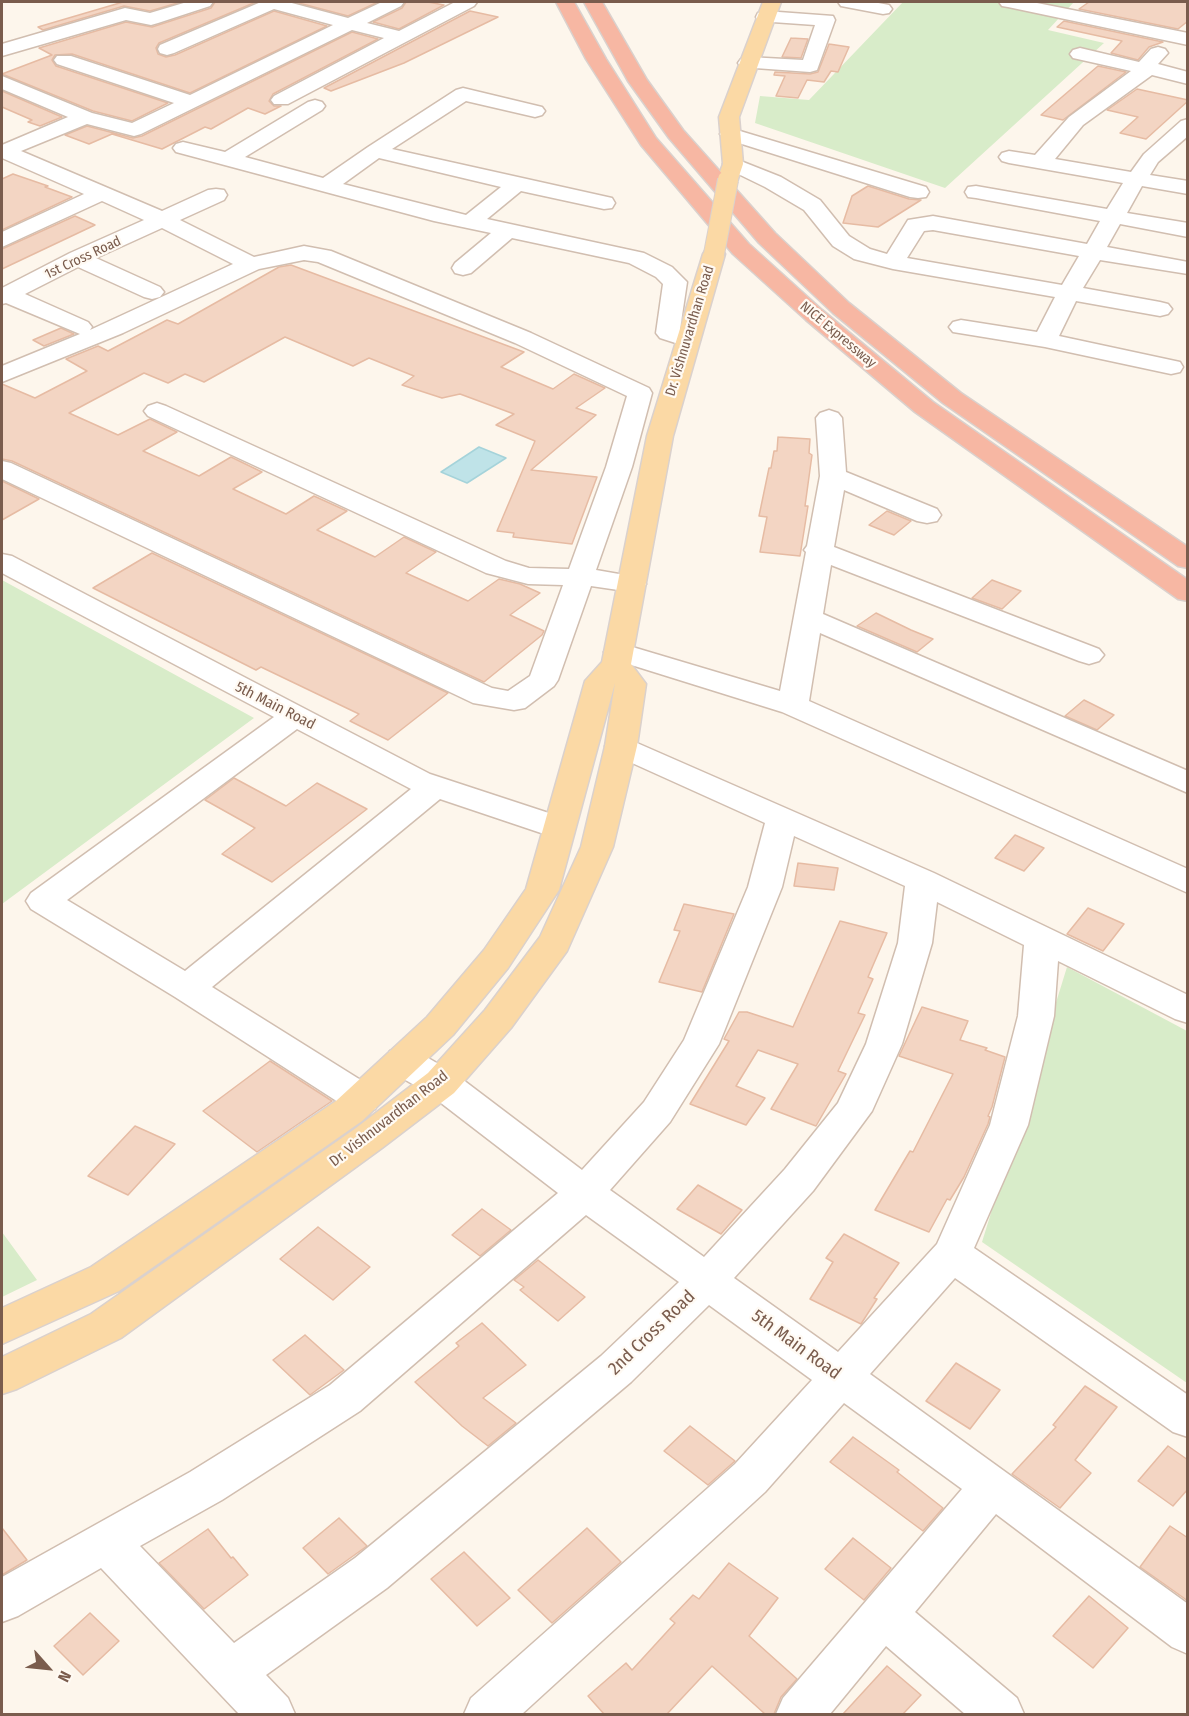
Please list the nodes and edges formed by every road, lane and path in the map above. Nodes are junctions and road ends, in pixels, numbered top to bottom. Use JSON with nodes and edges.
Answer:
{"nodes":[{"id":1,"x":204,"y":2,"type":"edge"},
{"id":2,"x":272,"y":2,"type":"edge"},
{"id":3,"x":395,"y":2,"type":"edge"},
{"id":4,"x":468,"y":2,"type":"edge"},
{"id":5,"x":565,"y":2,"type":"edge"},
{"id":6,"x":593,"y":2,"type":"edge"},
{"id":7,"x":847,"y":2,"type":"edge"},
{"id":8,"x":1008,"y":2,"type":"edge"},
{"id":9,"x":1124,"y":8,"type":"dead end"},
{"id":10,"x":768,"y":9,"type":"edge"},
{"id":11,"x":883,"y":9,"type":"dead end"},
{"id":12,"x":1108,"y":22,"type":"junction"},
{"id":13,"x":350,"y":24,"type":"junction"},
{"id":14,"x":1184,"y":34,"type":"edge"},
{"id":15,"x":401,"y":38,"type":"junction"},
{"id":16,"x":167,"y":49,"type":"dead end"},
{"id":17,"x":2,"y":50,"type":"edge"},
{"id":18,"x":1080,"y":54,"type":"dead end"},
{"id":19,"x":64,"y":60,"type":"dead end"},
{"id":20,"x":748,"y":63,"type":"junction"},
{"id":21,"x":1147,"y":69,"type":"junction"},
{"id":22,"x":1188,"y":78,"type":"edge"},
{"id":23,"x":2,"y":82,"type":"edge"},
{"id":24,"x":281,"y":100,"type":"dead end"},
{"id":25,"x":191,"y":102,"type":"junction"},
{"id":26,"x":315,"y":106,"type":"dead end"},
{"id":27,"x":536,"y":111,"type":"dead end"},
{"id":28,"x":85,"y":117,"type":"junction"},
{"id":29,"x":1188,"y":125,"type":"edge"},
{"id":30,"x":730,"y":134,"type":"junction"},
{"id":31,"x":183,"y":148,"type":"dead end"},
{"id":32,"x":2,"y":151,"type":"edge"},
{"id":33,"x":375,"y":151,"type":"junction"},
{"id":34,"x":1010,"y":157,"type":"dead end"},
{"id":35,"x":228,"y":159,"type":"junction"},
{"id":36,"x":819,"y":161,"type":"junction"},
{"id":37,"x":1040,"y":163,"type":"junction"},
{"id":38,"x":264,"y":169,"type":"junction"},
{"id":39,"x":730,"y":172,"type":"junction"},
{"id":40,"x":1136,"y":179,"type":"junction"},
{"id":41,"x":773,"y":182,"type":"junction"},
{"id":42,"x":517,"y":184,"type":"junction"},
{"id":43,"x":326,"y":186,"type":"junction"},
{"id":44,"x":1188,"y":188,"type":"edge"},
{"id":45,"x":918,"y":192,"type":"dead end"},
{"id":46,"x":976,"y":192,"type":"dead end"},
{"id":47,"x":104,"y":193,"type":"junction"},
{"id":48,"x":604,"y":203,"type":"dead end"},
{"id":49,"x":1113,"y":217,"type":"junction"},
{"id":50,"x":164,"y":220,"type":"junction"},
{"id":51,"x":470,"y":222,"type":"junction"},
{"id":52,"x":508,"y":230,"type":"junction"},
{"id":53,"x":1188,"y":230,"type":"edge"},
{"id":54,"x":8,"y":232,"type":"edge"},
{"id":55,"x":1093,"y":252,"type":"junction"},
{"id":56,"x":78,"y":258,"type":"junction"},
{"id":57,"x":893,"y":262,"type":"junction"},
{"id":58,"x":251,"y":264,"type":"junction"},
{"id":59,"x":463,"y":268,"type":"dead end"},
{"id":60,"x":1185,"y":268,"type":"dead end"},
{"id":61,"x":152,"y":292,"type":"dead end"},
{"id":62,"x":1068,"y":294,"type":"junction"},
{"id":63,"x":4,"y":296,"type":"edge"},
{"id":64,"x":1160,"y":309,"type":"dead end"},
{"id":65,"x":80,"y":327,"type":"dead end"},
{"id":66,"x":961,"y":327,"type":"dead end"},
{"id":67,"x":688,"y":340,"type":"junction"},
{"id":68,"x":1045,"y":340,"type":"junction"},
{"id":69,"x":1171,"y":367,"type":"dead end"},
{"id":70,"x":2,"y":375,"type":"edge"},
{"id":71,"x":157,"y":411,"type":"dead end"},
{"id":72,"x":829,"y":418,"type":"dead end"},
{"id":73,"x":656,"y":458,"type":"junction"},
{"id":74,"x":621,"y":459,"type":"junction"},
{"id":75,"x":2,"y":469,"type":"edge"},
{"id":76,"x":833,"y":476,"type":"junction"},
{"id":77,"x":927,"y":515,"type":"dead end"},
{"id":78,"x":819,"y":550,"type":"junction"},
{"id":79,"x":1188,"y":560,"type":"edge"},
{"id":80,"x":2,"y":562,"type":"edge"},
{"id":81,"x":579,"y":577,"type":"junction"},
{"id":82,"x":632,"y":584,"type":"junction"},
{"id":83,"x":1188,"y":593,"type":"edge"},
{"id":84,"x":807,"y":617,"type":"junction"},
{"id":85,"x":1089,"y":655,"type":"dead end"},
{"id":86,"x":617,"y":659,"type":"junction"},
{"id":87,"x":793,"y":705,"type":"junction"},
{"id":88,"x":295,"y":717,"type":"junction"},
{"id":89,"x":621,"y":746,"type":"junction"},
{"id":90,"x":1188,"y":783,"type":"edge"},
{"id":91,"x":434,"y":787,"type":"junction"},
{"id":92,"x":782,"y":819,"type":"junction"},
{"id":93,"x":559,"y":828,"type":"junction"},
{"id":94,"x":922,"y":881,"type":"junction"},
{"id":95,"x":1188,"y":882,"type":"edge"},
{"id":96,"x":1042,"y":938,"type":"junction"},
{"id":97,"x":187,"y":988,"type":"junction"},
{"id":98,"x":1188,"y":1010,"type":"edge"},
{"id":99,"x":403,"y":1061,"type":"junction"},
{"id":100,"x":441,"y":1083,"type":"junction"},
{"id":101,"x":362,"y":1099,"type":"junction"},
{"id":102,"x":585,"y":1193,"type":"junction"},
{"id":103,"x":952,"y":1254,"type":"junction"},
{"id":104,"x":708,"y":1280,"type":"junction"},
{"id":105,"x":2,"y":1327,"type":"edge"},
{"id":106,"x":2,"y":1376,"type":"edge"},
{"id":107,"x":842,"y":1379,"type":"junction"},
{"id":108,"x":1188,"y":1419,"type":"edge"},
{"id":109,"x":992,"y":1486,"type":"junction"},
{"id":110,"x":105,"y":1541,"type":"junction"},
{"id":111,"x":2,"y":1601,"type":"edge"},
{"id":112,"x":884,"y":1615,"type":"junction"},
{"id":113,"x":1188,"y":1632,"type":"edge"},
{"id":114,"x":231,"y":1673,"type":"junction"},
{"id":115,"x":271,"y":1714,"type":"edge"},
{"id":116,"x":488,"y":1714,"type":"edge"},
{"id":117,"x":800,"y":1714,"type":"edge"},
{"id":118,"x":1000,"y":1714,"type":"edge"}],
"edges":[{"from":1,"to":17,"type":"street"},
{"from":2,"to":13,"type":"street"},
{"from":2,"to":16,"type":"street"},
{"from":3,"to":13,"type":"street"},
{"from":4,"to":15,"type":"street"},
{"from":5,"to":83,"type":"highway","name":"NICE Expressway"},
{"from":6,"to":79,"type":"highway","name":"NICE Expressway"},
{"from":7,"to":11,"type":"street"},
{"from":8,"to":12,"type":"street"},
{"from":9,"to":12,"type":"street"},
{"from":10,"to":20,"type":"main road","name":"Dr. Vishnuvardhan Road"},
{"from":10,"to":20,"type":"street"},
{"from":12,"to":14,"type":"street"},
{"from":13,"to":15,"type":"street"},
{"from":13,"to":25,"type":"street"},
{"from":14,"to":21,"type":"street"},
{"from":15,"to":24,"type":"street"},
{"from":18,"to":21,"type":"street"},
{"from":19,"to":25,"type":"street"},
{"from":20,"to":30,"type":"main road","name":"Dr. Vishnuvardhan Road"},
{"from":21,"to":22,"type":"street"},
{"from":21,"to":37,"type":"street"},
{"from":23,"to":28,"type":"street"},
{"from":25,"to":28,"type":"street"},
{"from":26,"to":35,"type":"street"},
{"from":27,"to":33,"type":"street"},
{"from":28,"to":32,"type":"street"},
{"from":29,"to":40,"type":"street"},
{"from":30,"to":36,"type":"street"},
{"from":30,"to":39,"type":"main road","name":"Dr. Vishnuvardhan Road"},
{"from":31,"to":35,"type":"street"},
{"from":32,"to":47,"type":"street"},
{"from":33,"to":42,"type":"street"},
{"from":33,"to":43,"type":"street"},
{"from":34,"to":37,"type":"street"},
{"from":35,"to":38,"type":"street"},
{"from":36,"to":41,"type":"street"},
{"from":36,"to":45,"type":"street"},
{"from":37,"to":40,"type":"street"},
{"from":38,"to":43,"type":"street"},
{"from":38,"to":50,"type":"street","name":"1st Cross Road"},
{"from":39,"to":41,"type":"street"},
{"from":39,"to":67,"type":"main road","name":"Dr. Vishnuvardhan Road","bridge":true},
{"from":40,"to":44,"type":"street"},
{"from":40,"to":49,"type":"street"},
{"from":41,"to":57,"type":"street"},
{"from":42,"to":48,"type":"street"},
{"from":42,"to":51,"type":"street"},
{"from":43,"to":51,"type":"street"},
{"from":46,"to":49,"type":"street"},
{"from":47,"to":50,"type":"street"},
{"from":47,"to":54,"type":"street"},
{"from":49,"to":53,"type":"street"},
{"from":49,"to":55,"type":"street"},
{"from":50,"to":56,"type":"street","name":"1st Cross Road"},
{"from":50,"to":58,"type":"street"},
{"from":51,"to":52,"type":"street"},
{"from":52,"to":59,"type":"street"},
{"from":52,"to":67,"type":"street"},
{"from":55,"to":57,"type":"street"},
{"from":55,"to":60,"type":"street"},
{"from":55,"to":62,"type":"street"},
{"from":56,"to":61,"type":"street"},
{"from":56,"to":63,"type":"street","name":"1st Cross Road"},
{"from":57,"to":62,"type":"street"},
{"from":58,"to":70,"type":"street"},
{"from":58,"to":74,"type":"street"},
{"from":62,"to":64,"type":"street"},
{"from":62,"to":68,"type":"street"},
{"from":63,"to":65,"type":"street"},
{"from":66,"to":68,"type":"street"},
{"from":67,"to":73,"type":"main road","name":"Dr. Vishnuvardhan Road"},
{"from":68,"to":69,"type":"street"},
{"from":71,"to":81,"type":"street"},
{"from":72,"to":76,"type":"street"},
{"from":73,"to":74,"type":"street"},
{"from":73,"to":82,"type":"main road","name":"Dr. Vishnuvardhan Road"},
{"from":74,"to":81,"type":"street"},
{"from":75,"to":81,"type":"street"},
{"from":76,"to":77,"type":"street"},
{"from":76,"to":78,"type":"street"},
{"from":78,"to":84,"type":"street"},
{"from":78,"to":85,"type":"street"},
{"from":80,"to":88,"type":"street","name":"5th Main Road"},
{"from":81,"to":82,"type":"street"},
{"from":82,"to":86,"type":"main road","name":"Dr. Vishnuvardhan Road"},
{"from":84,"to":87,"type":"street"},
{"from":84,"to":90,"type":"street"},
{"from":86,"to":87,"type":"street"},
{"from":86,"to":89,"type":"main road","name":"Dr. Vishnuvardhan Road"},
{"from":86,"to":93,"type":"main road","name":"Dr. Vishnuvardhan Road"},
{"from":87,"to":95,"type":"street"},
{"from":88,"to":91,"type":"street","name":"5th Main Road"},
{"from":88,"to":97,"type":"street"},
{"from":89,"to":92,"type":"street"},
{"from":89,"to":100,"type":"main road","name":"Dr. Vishnuvardhan Road"},
{"from":91,"to":93,"type":"street","name":"5th Main Road"},
{"from":91,"to":97,"type":"street"},
{"from":92,"to":94,"type":"street"},
{"from":92,"to":102,"type":"street"},
{"from":93,"to":99,"type":"main road","name":"Dr. Vishnuvardhan Road"},
{"from":94,"to":96,"type":"street"},
{"from":94,"to":104,"type":"street","name":"2nd Cross Road"},
{"from":96,"to":98,"type":"street"},
{"from":96,"to":103,"type":"street"},
{"from":97,"to":101,"type":"street"},
{"from":99,"to":100,"type":"street","name":"5th Main Road"},
{"from":99,"to":101,"type":"main road","name":"Dr. Vishnuvardhan Road"},
{"from":100,"to":102,"type":"street","name":"5th Main Road"},
{"from":100,"to":106,"type":"main road","name":"Dr. Vishnuvardhan Road"},
{"from":101,"to":105,"type":"main road","name":"Dr. Vishnuvardhan Road"},
{"from":102,"to":104,"type":"street","name":"5th Main Road"},
{"from":102,"to":110,"type":"street"},
{"from":103,"to":107,"type":"street"},
{"from":103,"to":108,"type":"street"},
{"from":104,"to":107,"type":"street","name":"5th Main Road"},
{"from":104,"to":114,"type":"street","name":"2nd Cross Road"},
{"from":107,"to":109,"type":"street","name":"5th Main Road"},
{"from":107,"to":116,"type":"street"},
{"from":109,"to":112,"type":"street"},
{"from":109,"to":113,"type":"street","name":"5th Main Road"},
{"from":110,"to":111,"type":"street"},
{"from":110,"to":114,"type":"street"},
{"from":112,"to":117,"type":"street"},
{"from":112,"to":118,"type":"street"},
{"from":114,"to":115,"type":"street"}]}
